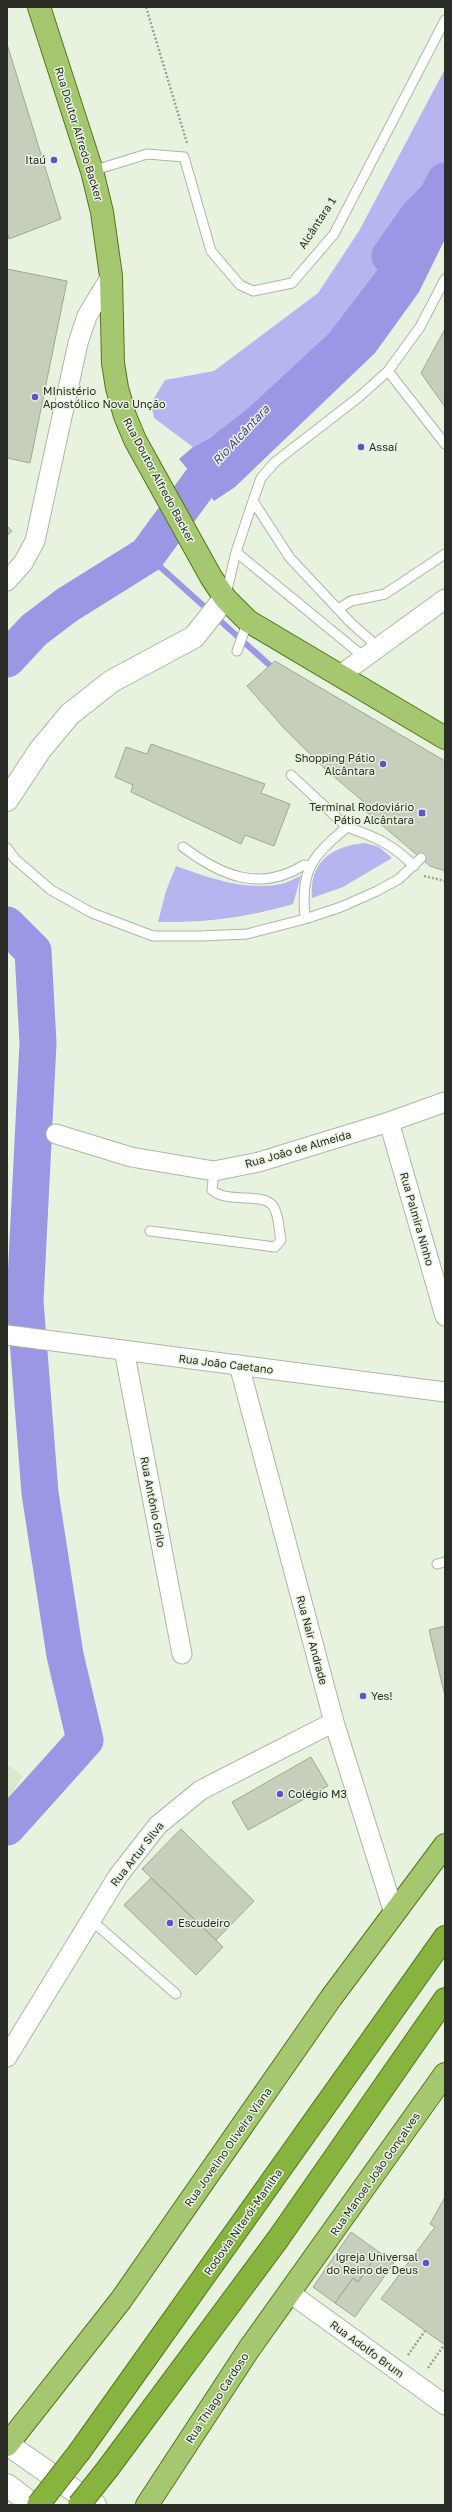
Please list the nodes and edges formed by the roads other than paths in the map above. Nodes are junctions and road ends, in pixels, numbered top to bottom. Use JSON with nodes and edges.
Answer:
{"nodes":[{"id":1,"x":39,"y":7,"type":"edge"},
{"id":2,"x":445,"y":20,"type":"edge"},
{"id":3,"x":92,"y":170,"type":"junction"},
{"id":4,"x":111,"y":276,"type":"junction"},
{"id":5,"x":445,"y":279,"type":"edge"},
{"id":6,"x":388,"y":371,"type":"junction"},
{"id":7,"x":445,"y":444,"type":"edge"},
{"id":8,"x":253,"y":501,"type":"junction"},
{"id":9,"x":236,"y":552,"type":"junction"},
{"id":10,"x":445,"y":554,"type":"edge"},
{"id":11,"x":7,"y":581,"type":"edge"},
{"id":12,"x":445,"y":599,"type":"edge"},
{"id":13,"x":220,"y":603,"type":"junction"},
{"id":14,"x":338,"y":609,"type":"junction"},
{"id":15,"x":248,"y":621,"type":"junction"},
{"id":16,"x":237,"y":651,"type":"dead end"},
{"id":17,"x":371,"y":652,"type":"junction"},
{"id":18,"x":339,"y":676,"type":"junction"},
{"id":19,"x":445,"y":738,"type":"edge"},
{"id":20,"x":292,"y":774,"type":"dead end"},
{"id":21,"x":7,"y":800,"type":"edge"},
{"id":22,"x":346,"y":827,"type":"junction"},
{"id":23,"x":7,"y":848,"type":"edge"},
{"id":24,"x":183,"y":848,"type":"dead end"},
{"id":25,"x":421,"y":858,"type":"dead end"},
{"id":26,"x":310,"y":866,"type":"junction"},
{"id":27,"x":414,"y":866,"type":"junction"},
{"id":28,"x":305,"y":918,"type":"junction"},
{"id":29,"x":445,"y":1102,"type":"edge"},
{"id":30,"x":388,"y":1122,"type":"junction"},
{"id":31,"x":56,"y":1134,"type":"dead end"},
{"id":32,"x":214,"y":1171,"type":"junction"},
{"id":33,"x":150,"y":1231,"type":"dead end"},
{"id":34,"x":445,"y":1316,"type":"edge"},
{"id":35,"x":22,"y":1337,"type":"edge"},
{"id":36,"x":124,"y":1350,"type":"junction"},
{"id":37,"x":239,"y":1365,"type":"junction"},
{"id":38,"x":445,"y":1392,"type":"edge"},
{"id":39,"x":182,"y":1654,"type":"dead end"},
{"id":40,"x":334,"y":1722,"type":"junction"},
{"id":41,"x":445,"y":1845,"type":"edge"},
{"id":42,"x":394,"y":1913,"type":"junction"},
{"id":43,"x":91,"y":1920,"type":"junction"},
{"id":44,"x":445,"y":1937,"type":"edge"},
{"id":45,"x":176,"y":1994,"type":"dead end"},
{"id":46,"x":445,"y":1999,"type":"edge"},
{"id":47,"x":7,"y":2057,"type":"edge"},
{"id":48,"x":445,"y":2074,"type":"edge"},
{"id":49,"x":290,"y":2293,"type":"junction"},
{"id":50,"x":445,"y":2405,"type":"edge"},
{"id":51,"x":7,"y":2445,"type":"edge"},
{"id":52,"x":7,"y":2485,"type":"edge"},
{"id":53,"x":33,"y":2505,"type":"edge"},
{"id":54,"x":38,"y":2505,"type":"edge"},
{"id":55,"x":79,"y":2505,"type":"edge"},
{"id":56,"x":95,"y":2505,"type":"edge"},
{"id":57,"x":147,"y":2505,"type":"edge"}],
"edges":[{"from":1,"to":3,"type":"main road","name":"Rua Doutor Alfredo Backer"},
{"from":2,"to":3,"type":"lane"},
{"from":3,"to":4,"type":"main road","name":"Rua Doutor Alfredo Backer"},
{"from":4,"to":11,"type":"street"},
{"from":4,"to":13,"type":"main road","name":"Rua Doutor Alfredo Backer"},
{"from":5,"to":6,"type":"lane"},
{"from":6,"to":7,"type":"lane"},
{"from":6,"to":8,"type":"lane"},
{"from":8,"to":9,"type":"lane"},
{"from":8,"to":14,"type":"lane"},
{"from":9,"to":13,"type":"lane"},
{"from":9,"to":17,"type":"lane"},
{"from":10,"to":14,"type":"lane"},
{"from":12,"to":17,"type":"street"},
{"from":13,"to":15,"type":"main road","name":"Rua Doutor Alfredo Backer"},
{"from":13,"to":21,"type":"main road"},
{"from":14,"to":17,"type":"lane"},
{"from":15,"to":16,"type":"lane"},
{"from":15,"to":18,"type":"main road","name":"Rua Doutor Alfredo Backer"},
{"from":17,"to":18,"type":"street"},
{"from":18,"to":19,"type":"main road","name":"Rua Doutor Alfredo Backer"},
{"from":20,"to":22,"type":"lane"},
{"from":22,"to":26,"type":"lane"},
{"from":22,"to":27,"type":"lane"},
{"from":23,"to":28,"type":"lane"},
{"from":24,"to":26,"type":"lane"},
{"from":25,"to":27,"type":"lane"},
{"from":26,"to":28,"type":"lane"},
{"from":27,"to":28,"type":"lane"},
{"from":29,"to":30,"type":"street","name":"Rua João de Almeida"},
{"from":30,"to":32,"type":"street","name":"Rua João de Almeida"},
{"from":30,"to":34,"type":"street","name":"Rua Palmira Ninho"},
{"from":31,"to":32,"type":"street","name":"Rua João de Almeida"},
{"from":32,"to":33,"type":"lane"},
{"from":35,"to":36,"type":"street","name":"Rua João Caetano"},
{"from":36,"to":37,"type":"street","name":"Rua João Caetano"},
{"from":36,"to":39,"type":"street","name":"Rua Antônio Grilo"},
{"from":37,"to":38,"type":"street","name":"Rua João Caetano"},
{"from":37,"to":40,"type":"street","name":"Rua Nair Andrade"},
{"from":40,"to":42,"type":"street","name":"Rua Nair Andrade"},
{"from":40,"to":43,"type":"street","name":"Rua Artur Silva"},
{"from":41,"to":42,"type":"main road","name":"Rua Jovelino Oliveira Viana"},
{"from":42,"to":51,"type":"main road","name":"Rua Jovelino Oliveira Viana"},
{"from":43,"to":45,"type":"lane"},
{"from":43,"to":47,"type":"street","name":"Rua Artur Silva"},
{"from":44,"to":54,"type":"highway","name":"Rodovia Niterói-Manilha","bridge":true},
{"from":46,"to":55,"type":"highway","bridge":true},
{"from":48,"to":49,"type":"main road","name":"Rua Manoel João Gonçalves"},
{"from":49,"to":50,"type":"street","name":"Rua Adolfo Brum"},
{"from":49,"to":57,"type":"main road","name":"Rua Thiago Cardoso"},
{"from":51,"to":56,"type":"main road"},
{"from":52,"to":53,"type":"main road"}]}
